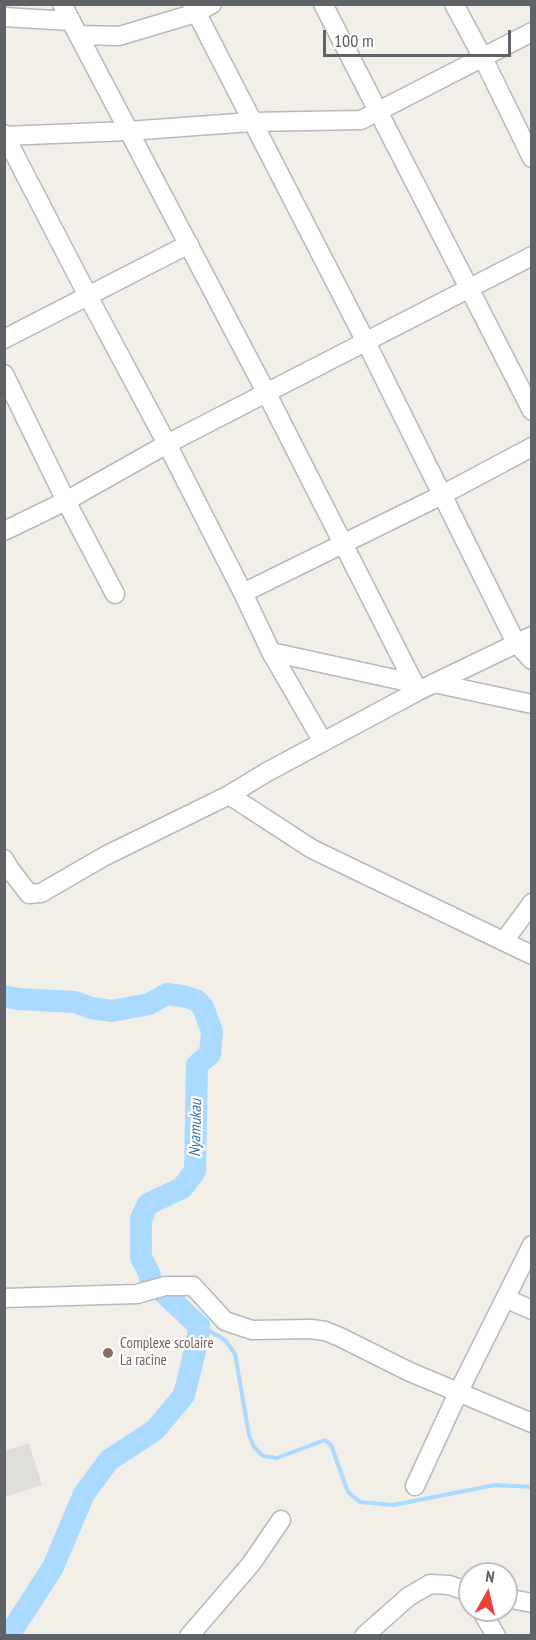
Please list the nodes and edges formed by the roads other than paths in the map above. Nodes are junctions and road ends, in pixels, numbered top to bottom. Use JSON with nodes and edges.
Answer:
{"nodes":[{"id":1,"x":62,"y":4,"type":"edge"},
{"id":2,"x":323,"y":4,"type":"edge"},
{"id":3,"x":454,"y":4,"type":"edge"},
{"id":4,"x":200,"y":7,"type":"edge"},
{"id":5,"x":4,"y":17,"type":"edge"},
{"id":6,"x":74,"y":28,"type":"junction"},
{"id":7,"x":531,"y":32,"type":"edge"},
{"id":8,"x":483,"y":58,"type":"junction"},
{"id":9,"x":377,"y":113,"type":"junction"},
{"id":10,"x":251,"y":123,"type":"junction"},
{"id":11,"x":128,"y":131,"type":"junction"},
{"id":12,"x":5,"y":136,"type":"edge"},
{"id":13,"x":531,"y":158,"type":"edge"},
{"id":14,"x":189,"y":244,"type":"junction"},
{"id":15,"x":531,"y":256,"type":"edge"},
{"id":16,"x":468,"y":290,"type":"junction"},
{"id":17,"x":88,"y":296,"type":"junction"},
{"id":18,"x":4,"y":339,"type":"edge"},
{"id":19,"x":366,"y":342,"type":"junction"},
{"id":20,"x":4,"y":374,"type":"edge"},
{"id":21,"x":267,"y":394,"type":"junction"},
{"id":22,"x":531,"y":411,"type":"edge"},
{"id":23,"x":167,"y":444,"type":"junction"},
{"id":24,"x":531,"y":447,"type":"edge"},
{"id":25,"x":442,"y":495,"type":"junction"},
{"id":26,"x":66,"y":501,"type":"junction"},
{"id":27,"x":4,"y":531,"type":"edge"},
{"id":28,"x":344,"y":543,"type":"junction"},
{"id":29,"x":243,"y":593,"type":"junction"},
{"id":30,"x":115,"y":594,"type":"dead end"},
{"id":31,"x":524,"y":640,"type":"edge"},
{"id":32,"x":271,"y":652,"type":"junction"},
{"id":33,"x":531,"y":660,"type":"edge"},
{"id":34,"x":422,"y":686,"type":"junction"},
{"id":35,"x":531,"y":704,"type":"edge"},
{"id":36,"x":323,"y":742,"type":"junction"},
{"id":37,"x":229,"y":795,"type":"junction"},
{"id":38,"x":4,"y":860,"type":"edge"},
{"id":39,"x":531,"y":903,"type":"edge"},
{"id":40,"x":504,"y":941,"type":"junction"},
{"id":41,"x":531,"y":955,"type":"edge"},
{"id":42,"x":531,"y":1245,"type":"edge"},
{"id":43,"x":4,"y":1298,"type":"edge"},
{"id":44,"x":507,"y":1299,"type":"junction"},
{"id":45,"x":531,"y":1310,"type":"edge"},
{"id":46,"x":458,"y":1393,"type":"junction"},
{"id":47,"x":531,"y":1423,"type":"edge"},
{"id":48,"x":415,"y":1486,"type":"dead end"},
{"id":49,"x":280,"y":1520,"type":"dead end"},
{"id":50,"x":458,"y":1589,"type":"edge"},
{"id":51,"x":488,"y":1622,"type":"edge"},
{"id":52,"x":189,"y":1635,"type":"edge"},
{"id":53,"x":364,"y":1635,"type":"edge"},
{"id":54,"x":496,"y":1635,"type":"edge"}],
"edges":[{"from":1,"to":6,"type":"street"},
{"from":2,"to":9,"type":"street"},
{"from":3,"to":8,"type":"street"},
{"from":4,"to":6,"type":"street"},
{"from":4,"to":10,"type":"street"},
{"from":5,"to":6,"type":"street"},
{"from":6,"to":11,"type":"street"},
{"from":7,"to":8,"type":"street"},
{"from":8,"to":9,"type":"street"},
{"from":8,"to":13,"type":"street"},
{"from":9,"to":10,"type":"street"},
{"from":9,"to":16,"type":"street"},
{"from":10,"to":11,"type":"street"},
{"from":10,"to":19,"type":"street"},
{"from":11,"to":12,"type":"street"},
{"from":11,"to":14,"type":"street"},
{"from":12,"to":17,"type":"street"},
{"from":14,"to":17,"type":"street"},
{"from":14,"to":21,"type":"street"},
{"from":15,"to":16,"type":"street"},
{"from":16,"to":19,"type":"street"},
{"from":16,"to":22,"type":"street"},
{"from":17,"to":18,"type":"street"},
{"from":17,"to":23,"type":"street"},
{"from":19,"to":21,"type":"street"},
{"from":19,"to":25,"type":"street"},
{"from":20,"to":26,"type":"street"},
{"from":21,"to":23,"type":"street"},
{"from":21,"to":28,"type":"street"},
{"from":23,"to":26,"type":"street"},
{"from":23,"to":29,"type":"street"},
{"from":24,"to":25,"type":"street"},
{"from":25,"to":28,"type":"street"},
{"from":25,"to":31,"type":"street"},
{"from":26,"to":27,"type":"street"},
{"from":26,"to":30,"type":"street"},
{"from":28,"to":29,"type":"street"},
{"from":28,"to":34,"type":"street"},
{"from":29,"to":32,"type":"street"},
{"from":31,"to":33,"type":"street"},
{"from":31,"to":34,"type":"street"},
{"from":32,"to":34,"type":"street"},
{"from":32,"to":36,"type":"street"},
{"from":34,"to":35,"type":"street"},
{"from":34,"to":36,"type":"street"},
{"from":36,"to":37,"type":"street"},
{"from":37,"to":38,"type":"street"},
{"from":37,"to":40,"type":"street"},
{"from":39,"to":40,"type":"street"},
{"from":40,"to":41,"type":"street"},
{"from":42,"to":44,"type":"street"},
{"from":43,"to":46,"type":"street"},
{"from":44,"to":45,"type":"street"},
{"from":44,"to":46,"type":"street"},
{"from":46,"to":47,"type":"street"},
{"from":46,"to":48,"type":"street"},
{"from":49,"to":52,"type":"street"},
{"from":50,"to":53,"type":"street"},
{"from":51,"to":54,"type":"street"}]}
